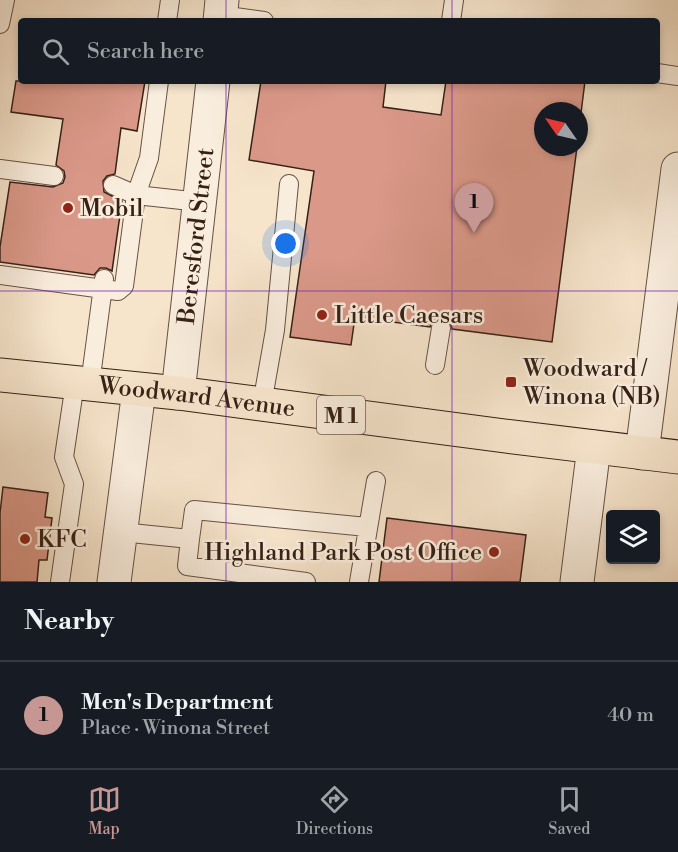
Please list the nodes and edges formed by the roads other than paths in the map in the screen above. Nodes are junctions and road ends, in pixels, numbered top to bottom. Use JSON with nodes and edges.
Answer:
{"nodes":[{"id":1,"x":4,"y":0,"type":"edge"},
{"id":2,"x":170,"y":0,"type":"edge"},
{"id":3,"x":454,"y":0,"type":"edge"},
{"id":4,"x":221,"y":12,"type":"edge"},
{"id":5,"x":167,"y":18,"type":"edge"},
{"id":6,"x":250,"y":18,"type":"edge"},
{"id":7,"x":451,"y":18,"type":"edge"},
{"id":8,"x":0,"y":24,"type":"edge"},
{"id":9,"x":660,"y":73,"type":"edge"},
{"id":10,"x":678,"y":76,"type":"edge"},
{"id":11,"x":159,"y":84,"type":"edge"},
{"id":12,"x":213,"y":84,"type":"edge"},
{"id":13,"x":678,"y":168,"type":"edge"},
{"id":14,"x":12,"y":173,"type":"edge"},
{"id":15,"x":48,"y":178,"type":"dead end"},
{"id":16,"x":289,"y":184,"type":"dead end"},
{"id":17,"x":116,"y":187,"type":"dead end"},
{"id":18,"x":136,"y":195,"type":"junction"},
{"id":19,"x":200,"y":202,"type":"junction"},
{"id":20,"x":4,"y":272,"type":"edge"},
{"id":21,"x":104,"y":283,"type":"junction"},
{"id":22,"x":441,"y":328,"type":"dead end"},
{"id":23,"x":435,"y":365,"type":"dead end"},
{"id":24,"x":0,"y":375,"type":"edge"},
{"id":25,"x":83,"y":384,"type":"junction"},
{"id":26,"x":139,"y":390,"type":"junction"},
{"id":27,"x":178,"y":393,"type":"junction"},
{"id":28,"x":262,"y":404,"type":"junction"},
{"id":29,"x":594,"y":447,"type":"junction"},
{"id":30,"x":642,"y":453,"type":"junction"},
{"id":31,"x":678,"y":457,"type":"edge"},
{"id":32,"x":376,"y":482,"type":"dead end"},
{"id":33,"x":367,"y":527,"type":"junction"},
{"id":34,"x":121,"y":532,"type":"junction"},
{"id":35,"x":190,"y":539,"type":"junction"},
{"id":36,"x":60,"y":582,"type":"edge"},
{"id":37,"x":114,"y":582,"type":"edge"},
{"id":38,"x":306,"y":582,"type":"edge"},
{"id":39,"x":359,"y":582,"type":"edge"},
{"id":40,"x":577,"y":582,"type":"edge"}],
"edges":[{"from":1,"to":8,"type":"lane"},
{"from":2,"to":5,"type":"lane"},
{"from":3,"to":7,"type":"lane"},
{"from":4,"to":6,"type":"lane"},
{"from":9,"to":10,"type":"lane"},
{"from":11,"to":18,"type":"lane"},
{"from":12,"to":19,"type":"street","name":"Beresford Street"},
{"from":13,"to":30,"type":"street"},
{"from":14,"to":15,"type":"lane"},
{"from":16,"to":28,"type":"lane"},
{"from":17,"to":18,"type":"lane"},
{"from":18,"to":19,"type":"lane"},
{"from":18,"to":21,"type":"lane"},
{"from":19,"to":27,"type":"street","name":"Beresford Street"},
{"from":20,"to":21,"type":"lane"},
{"from":21,"to":25,"type":"lane"},
{"from":22,"to":23,"type":"lane"},
{"from":24,"to":25,"type":"main road","name":"Woodward Avenue","number":"M 1"},
{"from":25,"to":26,"type":"main road","name":"Woodward Avenue","number":"M 1"},
{"from":25,"to":36,"type":"lane"},
{"from":26,"to":27,"type":"main road","name":"Woodward Avenue","number":"M 1"},
{"from":26,"to":34,"type":"street"},
{"from":27,"to":28,"type":"main road","name":"Woodward Avenue","number":"M 1"},
{"from":28,"to":29,"type":"main road","name":"Woodward Avenue","number":"M 1"},
{"from":29,"to":30,"type":"main road","name":"Woodward Avenue","number":"M 1"},
{"from":29,"to":40,"type":"street"},
{"from":30,"to":31,"type":"main road","name":"Woodward Avenue","number":"M 1"},
{"from":32,"to":33,"type":"lane"},
{"from":33,"to":35,"type":"lane"},
{"from":33,"to":39,"type":"lane"},
{"from":34,"to":35,"type":"lane"},
{"from":34,"to":37,"type":"street"},
{"from":35,"to":38,"type":"lane"}]}
